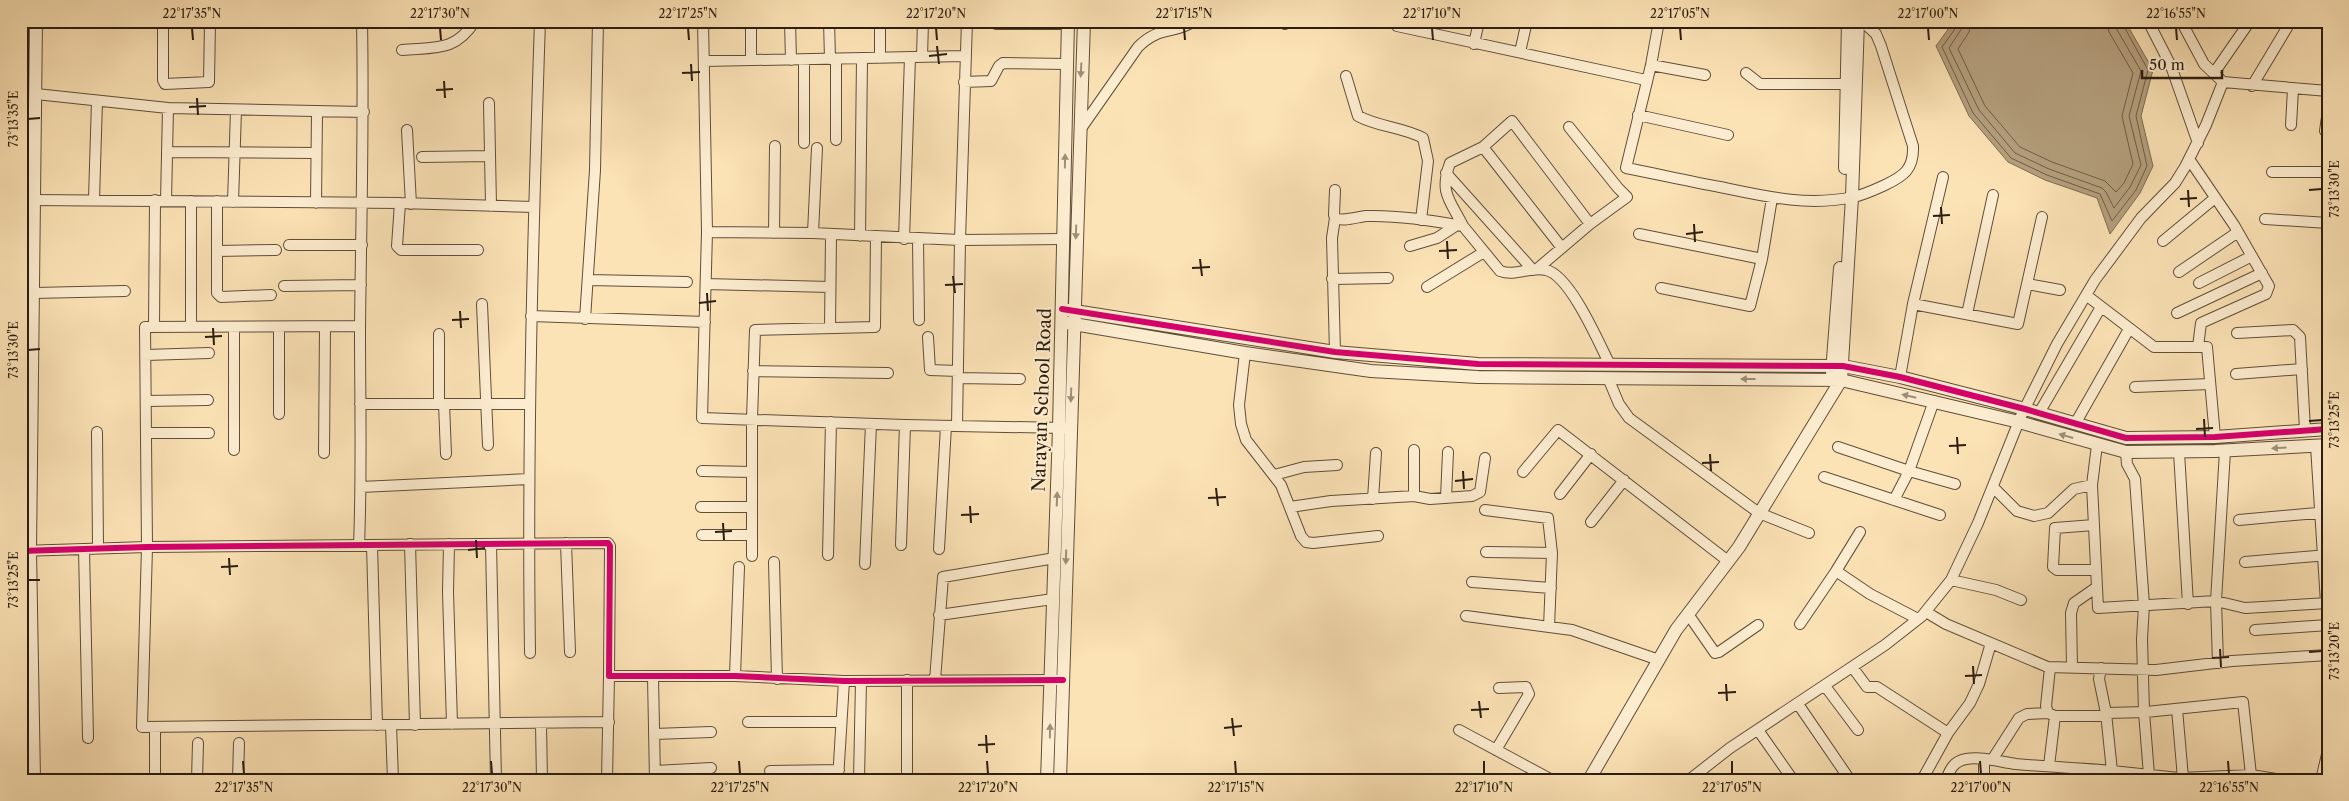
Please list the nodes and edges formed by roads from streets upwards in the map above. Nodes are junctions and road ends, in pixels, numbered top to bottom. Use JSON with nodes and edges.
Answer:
{"nodes":[{"id":1,"x":36,"y":21,"type":"edge"},
{"id":2,"x":163,"y":21,"type":"edge"},
{"id":3,"x":210,"y":21,"type":"edge"},
{"id":4,"x":362,"y":21,"type":"edge"},
{"id":5,"x":475,"y":21,"type":"edge"},
{"id":6,"x":540,"y":21,"type":"edge"},
{"id":7,"x":598,"y":21,"type":"edge"},
{"id":8,"x":703,"y":21,"type":"edge"},
{"id":9,"x":751,"y":21,"type":"edge"},
{"id":10,"x":790,"y":21,"type":"edge"},
{"id":11,"x":829,"y":21,"type":"edge"},
{"id":12,"x":880,"y":21,"type":"edge"},
{"id":13,"x":923,"y":21,"type":"edge"},
{"id":14,"x":967,"y":21,"type":"edge"},
{"id":15,"x":1084,"y":21,"type":"edge"},
{"id":16,"x":1194,"y":21,"type":"edge"},
{"id":17,"x":1479,"y":21,"type":"edge"},
{"id":18,"x":1527,"y":21,"type":"edge"},
{"id":19,"x":1645,"y":21,"type":"edge"},
{"id":20,"x":1848,"y":21,"type":"edge"},
{"id":21,"x":2148,"y":21,"type":"edge"},
{"id":22,"x":2291,"y":21,"type":"edge"},
{"id":23,"x":1068,"y":22,"type":"edge"},
{"id":24,"x":1863,"y":22,"type":"edge"},
{"id":25,"x":2248,"y":22,"type":"edge"},
{"id":26,"x":1659,"y":23,"type":"edge"},
{"id":27,"x":2185,"y":23,"type":"edge"},
{"id":28,"x":996,"y":24,"type":"dead end"},
{"id":29,"x":1397,"y":26,"type":"dead end"},
{"id":30,"x":22,"y":27,"type":"edge"},
{"id":31,"x":1474,"y":44,"type":"junction"},
{"id":32,"x":402,"y":50,"type":"dead end"},
{"id":33,"x":1520,"y":52,"type":"junction"},
{"id":34,"x":965,"y":56,"type":"junction"},
{"id":35,"x":910,"y":57,"type":"junction"},
{"id":36,"x":922,"y":57,"type":"junction"},
{"id":37,"x":862,"y":58,"type":"junction"},
{"id":38,"x":880,"y":58,"type":"junction"},
{"id":39,"x":833,"y":59,"type":"junction"},
{"id":40,"x":751,"y":60,"type":"junction"},
{"id":41,"x":791,"y":60,"type":"junction"},
{"id":42,"x":804,"y":60,"type":"junction"},
{"id":43,"x":704,"y":61,"type":"junction"},
{"id":44,"x":1067,"y":64,"type":"junction"},
{"id":45,"x":1651,"y":65,"type":"junction"},
{"id":46,"x":21,"y":71,"type":"edge"},
{"id":47,"x":1746,"y":73,"type":"dead end"},
{"id":48,"x":2214,"y":74,"type":"junction"},
{"id":49,"x":1705,"y":75,"type":"dead end"},
{"id":50,"x":1346,"y":76,"type":"dead end"},
{"id":51,"x":1646,"y":80,"type":"junction"},
{"id":52,"x":964,"y":82,"type":"junction"},
{"id":53,"x":2223,"y":82,"type":"junction"},
{"id":54,"x":1851,"y":84,"type":"junction"},
{"id":55,"x":2252,"y":86,"type":"junction"},
{"id":56,"x":2293,"y":89,"type":"junction"},
{"id":57,"x":2328,"y":91,"type":"edge"},
{"id":58,"x":36,"y":94,"type":"junction"},
{"id":59,"x":97,"y":101,"type":"junction"},
{"id":60,"x":489,"y":104,"type":"dead end"},
{"id":61,"x":168,"y":108,"type":"junction"},
{"id":62,"x":236,"y":110,"type":"junction"},
{"id":63,"x":2328,"y":110,"type":"edge"},
{"id":64,"x":317,"y":112,"type":"junction"},
{"id":65,"x":364,"y":112,"type":"junction"},
{"id":66,"x":1638,"y":115,"type":"junction"},
{"id":67,"x":2291,"y":125,"type":"dead end"},
{"id":68,"x":1569,"y":127,"type":"dead end"},
{"id":69,"x":407,"y":130,"type":"dead end"},
{"id":70,"x":21,"y":131,"type":"edge"},
{"id":71,"x":2325,"y":131,"type":"dead end"},
{"id":72,"x":1078,"y":133,"type":"junction"},
{"id":73,"x":1728,"y":134,"type":"dead end"},
{"id":74,"x":836,"y":140,"type":"dead end"},
{"id":75,"x":804,"y":143,"type":"dead end"},
{"id":76,"x":2198,"y":143,"type":"junction"},
{"id":77,"x":775,"y":146,"type":"dead end"},
{"id":78,"x":1483,"y":147,"type":"junction"},
{"id":79,"x":817,"y":148,"type":"dead end"},
{"id":80,"x":167,"y":152,"type":"junction"},
{"id":81,"x":235,"y":153,"type":"junction"},
{"id":82,"x":316,"y":153,"type":"junction"},
{"id":83,"x":490,"y":156,"type":"junction"},
{"id":84,"x":422,"y":157,"type":"dead end"},
{"id":85,"x":2189,"y":160,"type":"junction"},
{"id":86,"x":2272,"y":172,"type":"dead end"},
{"id":87,"x":2328,"y":172,"type":"edge"},
{"id":88,"x":1446,"y":173,"type":"junction"},
{"id":89,"x":1943,"y":177,"type":"dead end"},
{"id":90,"x":26,"y":179,"type":"edge"},
{"id":91,"x":1335,"y":190,"type":"dead end"},
{"id":92,"x":1993,"y":195,"type":"dead end"},
{"id":93,"x":1772,"y":198,"type":"junction"},
{"id":94,"x":1848,"y":198,"type":"junction"},
{"id":95,"x":2215,"y":198,"type":"junction"},
{"id":96,"x":94,"y":199,"type":"junction"},
{"id":97,"x":28,"y":200,"type":"edge"},
{"id":98,"x":155,"y":200,"type":"junction"},
{"id":99,"x":166,"y":200,"type":"junction"},
{"id":100,"x":191,"y":201,"type":"junction"},
{"id":101,"x":217,"y":201,"type":"junction"},
{"id":102,"x":234,"y":202,"type":"junction"},
{"id":103,"x":316,"y":203,"type":"junction"},
{"id":104,"x":400,"y":203,"type":"junction"},
{"id":105,"x":363,"y":204,"type":"junction"},
{"id":106,"x":411,"y":204,"type":"junction"},
{"id":107,"x":491,"y":206,"type":"junction"},
{"id":108,"x":534,"y":207,"type":"junction"},
{"id":109,"x":2042,"y":217,"type":"dead end"},
{"id":110,"x":1335,"y":218,"type":"junction"},
{"id":111,"x":1420,"y":220,"type":"junction"},
{"id":112,"x":2266,"y":220,"type":"dead end"},
{"id":113,"x":2328,"y":223,"type":"edge"},
{"id":114,"x":1590,"y":224,"type":"junction"},
{"id":115,"x":1460,"y":226,"type":"junction"},
{"id":116,"x":707,"y":232,"type":"junction"},
{"id":117,"x":774,"y":232,"type":"junction"},
{"id":118,"x":2238,"y":232,"type":"junction"},
{"id":119,"x":813,"y":233,"type":"junction"},
{"id":120,"x":1639,"y":234,"type":"dead end"},
{"id":121,"x":831,"y":235,"type":"junction"},
{"id":122,"x":21,"y":236,"type":"edge"},
{"id":123,"x":860,"y":236,"type":"junction"},
{"id":124,"x":876,"y":237,"type":"junction"},
{"id":125,"x":904,"y":239,"type":"junction"},
{"id":126,"x":918,"y":239,"type":"junction"},
{"id":127,"x":1064,"y":239,"type":"junction"},
{"id":128,"x":960,"y":240,"type":"junction"},
{"id":129,"x":2163,"y":241,"type":"dead end"},
{"id":130,"x":362,"y":245,"type":"junction"},
{"id":131,"x":289,"y":246,"type":"dead end"},
{"id":132,"x":1410,"y":246,"type":"dead end"},
{"id":133,"x":1562,"y":248,"type":"junction"},
{"id":134,"x":276,"y":250,"type":"dead end"},
{"id":135,"x":478,"y":250,"type":"dead end"},
{"id":136,"x":217,"y":251,"type":"junction"},
{"id":137,"x":1484,"y":252,"type":"junction"},
{"id":138,"x":2252,"y":256,"type":"junction"},
{"id":139,"x":1762,"y":259,"type":"junction"},
{"id":140,"x":1535,"y":269,"type":"junction"},
{"id":141,"x":2179,"y":272,"type":"dead end"},
{"id":142,"x":2262,"y":273,"type":"junction"},
{"id":143,"x":1332,"y":278,"type":"junction"},
{"id":144,"x":1388,"y":278,"type":"dead end"},
{"id":145,"x":588,"y":280,"type":"junction"},
{"id":146,"x":687,"y":282,"type":"dead end"},
{"id":147,"x":2199,"y":283,"type":"dead end"},
{"id":148,"x":706,"y":284,"type":"junction"},
{"id":149,"x":2027,"y":284,"type":"junction"},
{"id":150,"x":361,"y":285,"type":"junction"},
{"id":151,"x":284,"y":286,"type":"dead end"},
{"id":152,"x":830,"y":287,"type":"junction"},
{"id":153,"x":1427,"y":287,"type":"dead end"},
{"id":154,"x":1661,"y":288,"type":"dead end"},
{"id":155,"x":2060,"y":290,"type":"dead end"},
{"id":156,"x":124,"y":291,"type":"dead end"},
{"id":157,"x":33,"y":293,"type":"junction"},
{"id":158,"x":2086,"y":295,"type":"junction"},
{"id":159,"x":271,"y":296,"type":"dead end"},
{"id":160,"x":482,"y":304,"type":"dead end"},
{"id":161,"x":1914,"y":304,"type":"junction"},
{"id":162,"x":2101,"y":307,"type":"junction"},
{"id":163,"x":1068,"y":310,"type":"junction"},
{"id":164,"x":2177,"y":313,"type":"dead end"},
{"id":165,"x":1967,"y":314,"type":"junction"},
{"id":166,"x":531,"y":316,"type":"junction"},
{"id":167,"x":585,"y":319,"type":"junction"},
{"id":168,"x":919,"y":320,"type":"dead end"},
{"id":169,"x":705,"y":322,"type":"junction"},
{"id":170,"x":1067,"y":323,"type":"junction"},
{"id":171,"x":325,"y":326,"type":"junction"},
{"id":172,"x":360,"y":326,"type":"junction"},
{"id":173,"x":154,"y":327,"type":"junction"},
{"id":174,"x":191,"y":327,"type":"junction"},
{"id":175,"x":234,"y":327,"type":"junction"},
{"id":176,"x":279,"y":327,"type":"junction"},
{"id":177,"x":830,"y":328,"type":"junction"},
{"id":178,"x":2129,"y":328,"type":"junction"},
{"id":179,"x":2237,"y":333,"type":"dead end"},
{"id":180,"x":439,"y":334,"type":"dead end"},
{"id":181,"x":928,"y":337,"type":"dead end"},
{"id":182,"x":2198,"y":347,"type":"junction"},
{"id":183,"x":1335,"y":352,"type":"junction"},
{"id":184,"x":209,"y":353,"type":"dead end"},
{"id":185,"x":1245,"y":353,"type":"junction"},
{"id":186,"x":146,"y":355,"type":"junction"},
{"id":187,"x":1610,"y":365,"type":"junction"},
{"id":188,"x":1838,"y":366,"type":"junction"},
{"id":189,"x":2302,"y":369,"type":"junction"},
{"id":190,"x":754,"y":371,"type":"junction"},
{"id":191,"x":888,"y":373,"type":"dead end"},
{"id":192,"x":958,"y":374,"type":"junction"},
{"id":193,"x":2236,"y":374,"type":"dead end"},
{"id":194,"x":1900,"y":377,"type":"junction"},
{"id":195,"x":1608,"y":378,"type":"junction"},
{"id":196,"x":1020,"y":379,"type":"dead end"},
{"id":197,"x":1836,"y":379,"type":"junction"},
{"id":198,"x":2210,"y":384,"type":"junction"},
{"id":199,"x":2135,"y":388,"type":"dead end"},
{"id":200,"x":208,"y":400,"type":"dead end"},
{"id":201,"x":146,"y":401,"type":"junction"},
{"id":202,"x":1934,"y":401,"type":"junction"},
{"id":203,"x":360,"y":404,"type":"junction"},
{"id":204,"x":442,"y":404,"type":"junction"},
{"id":205,"x":487,"y":404,"type":"junction"},
{"id":206,"x":530,"y":404,"type":"junction"},
{"id":207,"x":2025,"y":409,"type":"junction"},
{"id":208,"x":2039,"y":413,"type":"junction"},
{"id":209,"x":278,"y":414,"type":"dead end"},
{"id":210,"x":752,"y":419,"type":"junction"},
{"id":211,"x":831,"y":422,"type":"junction"},
{"id":212,"x":2019,"y":422,"type":"junction"},
{"id":213,"x":871,"y":424,"type":"junction"},
{"id":214,"x":2076,"y":424,"type":"junction"},
{"id":215,"x":905,"y":425,"type":"junction"},
{"id":216,"x":946,"y":426,"type":"junction"},
{"id":217,"x":957,"y":426,"type":"junction"},
{"id":218,"x":1065,"y":428,"type":"junction"},
{"id":219,"x":2328,"y":429,"type":"edge"},
{"id":220,"x":2305,"y":430,"type":"junction"},
{"id":221,"x":97,"y":432,"type":"dead end"},
{"id":222,"x":146,"y":433,"type":"junction"},
{"id":223,"x":209,"y":433,"type":"dead end"},
{"id":224,"x":2215,"y":437,"type":"junction"},
{"id":225,"x":488,"y":445,"type":"dead end"},
{"id":226,"x":2097,"y":445,"type":"junction"},
{"id":227,"x":2322,"y":445,"type":"edge"},
{"id":228,"x":1838,"y":447,"type":"dead end"},
{"id":229,"x":234,"y":450,"type":"dead end"},
{"id":230,"x":1414,"y":450,"type":"dead end"},
{"id":231,"x":2225,"y":451,"type":"junction"},
{"id":232,"x":1448,"y":452,"type":"dead end"},
{"id":233,"x":2126,"y":452,"type":"junction"},
{"id":234,"x":2179,"y":452,"type":"junction"},
{"id":235,"x":324,"y":453,"type":"dead end"},
{"id":236,"x":1376,"y":453,"type":"dead end"},
{"id":237,"x":446,"y":454,"type":"dead end"},
{"id":238,"x":1591,"y":454,"type":"junction"},
{"id":239,"x":1485,"y":458,"type":"dead end"},
{"id":240,"x":1337,"y":465,"type":"dead end"},
{"id":241,"x":702,"y":471,"type":"dead end"},
{"id":242,"x":1909,"y":471,"type":"junction"},
{"id":243,"x":752,"y":472,"type":"junction"},
{"id":244,"x":1523,"y":472,"type":"dead end"},
{"id":245,"x":1274,"y":475,"type":"junction"},
{"id":246,"x":1824,"y":477,"type":"dead end"},
{"id":247,"x":529,"y":480,"type":"junction"},
{"id":248,"x":1624,"y":480,"type":"junction"},
{"id":249,"x":1955,"y":484,"type":"dead end"},
{"id":250,"x":2092,"y":485,"type":"junction"},
{"id":251,"x":362,"y":487,"type":"junction"},
{"id":252,"x":1993,"y":487,"type":"junction"},
{"id":253,"x":1560,"y":494,"type":"dead end"},
{"id":254,"x":1414,"y":496,"type":"junction"},
{"id":255,"x":1446,"y":498,"type":"junction"},
{"id":256,"x":1372,"y":499,"type":"junction"},
{"id":257,"x":1894,"y":500,"type":"junction"},
{"id":258,"x":701,"y":507,"type":"dead end"},
{"id":259,"x":752,"y":507,"type":"junction"},
{"id":260,"x":1290,"y":507,"type":"junction"},
{"id":261,"x":1485,"y":510,"type":"dead end"},
{"id":262,"x":2324,"y":512,"type":"edge"},
{"id":263,"x":1759,"y":514,"type":"junction"},
{"id":264,"x":1940,"y":515,"type":"dead end"},
{"id":265,"x":2239,"y":520,"type":"dead end"},
{"id":266,"x":1591,"y":522,"type":"dead end"},
{"id":267,"x":2094,"y":525,"type":"junction"},
{"id":268,"x":1860,"y":532,"type":"dead end"},
{"id":269,"x":1809,"y":534,"type":"dead end"},
{"id":270,"x":702,"y":535,"type":"dead end"},
{"id":271,"x":752,"y":535,"type":"junction"},
{"id":272,"x":1378,"y":536,"type":"dead end"},
{"id":273,"x":566,"y":543,"type":"junction"},
{"id":274,"x":410,"y":544,"type":"junction"},
{"id":275,"x":449,"y":544,"type":"junction"},
{"id":276,"x":491,"y":544,"type":"junction"},
{"id":277,"x":529,"y":544,"type":"junction"},
{"id":278,"x":359,"y":545,"type":"junction"},
{"id":279,"x":372,"y":545,"type":"junction"},
{"id":280,"x":901,"y":545,"type":"dead end"},
{"id":281,"x":147,"y":547,"type":"junction"},
{"id":282,"x":98,"y":548,"type":"junction"},
{"id":283,"x":84,"y":549,"type":"junction"},
{"id":284,"x":939,"y":549,"type":"dead end"},
{"id":285,"x":26,"y":550,"type":"edge"},
{"id":286,"x":1486,"y":552,"type":"dead end"},
{"id":287,"x":1552,"y":553,"type":"junction"},
{"id":288,"x":828,"y":554,"type":"dead end"},
{"id":289,"x":2325,"y":555,"type":"edge"},
{"id":290,"x":752,"y":556,"type":"dead end"},
{"id":291,"x":1055,"y":558,"type":"junction"},
{"id":292,"x":1728,"y":561,"type":"junction"},
{"id":293,"x":774,"y":562,"type":"dead end"},
{"id":294,"x":2245,"y":562,"type":"dead end"},
{"id":295,"x":865,"y":564,"type":"dead end"},
{"id":296,"x":739,"y":567,"type":"dead end"},
{"id":297,"x":2096,"y":570,"type":"junction"},
{"id":298,"x":1836,"y":572,"type":"junction"},
{"id":299,"x":1951,"y":580,"type":"junction"},
{"id":300,"x":1472,"y":582,"type":"dead end"},
{"id":301,"x":2097,"y":587,"type":"junction"},
{"id":302,"x":1551,"y":588,"type":"junction"},
{"id":303,"x":1053,"y":599,"type":"junction"},
{"id":304,"x":2021,"y":600,"type":"dead end"},
{"id":305,"x":2216,"y":601,"type":"junction"},
{"id":306,"x":2327,"y":603,"type":"edge"},
{"id":307,"x":2188,"y":604,"type":"junction"},
{"id":308,"x":2144,"y":605,"type":"junction"},
{"id":309,"x":1688,"y":614,"type":"junction"},
{"id":310,"x":939,"y":615,"type":"junction"},
{"id":311,"x":1466,"y":616,"type":"dead end"},
{"id":312,"x":1922,"y":616,"type":"junction"},
{"id":313,"x":1800,"y":624,"type":"dead end"},
{"id":314,"x":1758,"y":625,"type":"dead end"},
{"id":315,"x":2328,"y":625,"type":"edge"},
{"id":316,"x":1549,"y":627,"type":"junction"},
{"id":317,"x":2254,"y":630,"type":"dead end"},
{"id":318,"x":1992,"y":643,"type":"junction"},
{"id":319,"x":570,"y":652,"type":"dead end"},
{"id":320,"x":530,"y":653,"type":"dead end"},
{"id":321,"x":2328,"y":655,"type":"edge"},
{"id":322,"x":1659,"y":660,"type":"junction"},
{"id":323,"x":2218,"y":663,"type":"junction"},
{"id":324,"x":2048,"y":667,"type":"junction"},
{"id":325,"x":2072,"y":667,"type":"junction"},
{"id":326,"x":1853,"y":668,"type":"junction"},
{"id":327,"x":2101,"y":668,"type":"junction"},
{"id":328,"x":2142,"y":669,"type":"junction"},
{"id":329,"x":609,"y":676,"type":"junction"},
{"id":330,"x":735,"y":676,"type":"junction"},
{"id":331,"x":653,"y":677,"type":"junction"},
{"id":332,"x":777,"y":679,"type":"junction"},
{"id":333,"x":844,"y":680,"type":"junction"},
{"id":334,"x":861,"y":680,"type":"junction"},
{"id":335,"x":906,"y":680,"type":"junction"},
{"id":336,"x":935,"y":680,"type":"junction"},
{"id":337,"x":1057,"y":680,"type":"junction"},
{"id":338,"x":1825,"y":686,"type":"junction"},
{"id":339,"x":1499,"y":688,"type":"dead end"},
{"id":340,"x":1798,"y":704,"type":"junction"},
{"id":341,"x":2177,"y":709,"type":"junction"},
{"id":342,"x":2144,"y":712,"type":"junction"},
{"id":343,"x":2051,"y":714,"type":"junction"},
{"id":344,"x":2106,"y":715,"type":"junction"},
{"id":345,"x":609,"y":722,"type":"junction"},
{"id":346,"x":748,"y":722,"type":"dead end"},
{"id":347,"x":841,"y":722,"type":"junction"},
{"id":348,"x":452,"y":724,"type":"junction"},
{"id":349,"x":496,"y":724,"type":"junction"},
{"id":350,"x":542,"y":724,"type":"junction"},
{"id":351,"x":377,"y":725,"type":"junction"},
{"id":352,"x":391,"y":725,"type":"junction"},
{"id":353,"x":415,"y":725,"type":"junction"},
{"id":354,"x":154,"y":728,"type":"junction"},
{"id":355,"x":1459,"y":730,"type":"dead end"},
{"id":356,"x":1758,"y":730,"type":"junction"},
{"id":357,"x":1858,"y":730,"type":"dead end"},
{"id":358,"x":711,"y":732,"type":"dead end"},
{"id":359,"x":1948,"y":733,"type":"junction"},
{"id":360,"x":654,"y":734,"type":"junction"},
{"id":361,"x":88,"y":738,"type":"dead end"},
{"id":362,"x":198,"y":743,"type":"dead end"},
{"id":363,"x":239,"y":743,"type":"dead end"},
{"id":364,"x":1496,"y":750,"type":"junction"},
{"id":365,"x":2328,"y":750,"type":"edge"},
{"id":366,"x":1988,"y":759,"type":"junction"},
{"id":367,"x":2049,"y":766,"type":"junction"},
{"id":368,"x":711,"y":768,"type":"dead end"},
{"id":369,"x":2079,"y":768,"type":"junction"},
{"id":370,"x":770,"y":771,"type":"dead end"},
{"id":371,"x":2106,"y":773,"type":"edge"},
{"id":372,"x":839,"y":775,"type":"edge"},
{"id":373,"x":2149,"y":775,"type":"junction"},
{"id":374,"x":2251,"y":775,"type":"junction"},
{"id":375,"x":655,"y":776,"type":"edge"},
{"id":376,"x":2137,"y":777,"type":"edge"},
{"id":377,"x":2184,"y":778,"type":"junction"},
{"id":378,"x":34,"y":780,"type":"edge"},
{"id":379,"x":155,"y":780,"type":"edge"},
{"id":380,"x":197,"y":780,"type":"edge"},
{"id":381,"x":238,"y":780,"type":"edge"},
{"id":382,"x":393,"y":780,"type":"edge"},
{"id":383,"x":496,"y":780,"type":"edge"},
{"id":384,"x":542,"y":780,"type":"edge"},
{"id":385,"x":607,"y":780,"type":"edge"},
{"id":386,"x":859,"y":780,"type":"edge"},
{"id":387,"x":907,"y":780,"type":"edge"},
{"id":388,"x":1047,"y":780,"type":"edge"},
{"id":389,"x":1060,"y":780,"type":"edge"},
{"id":390,"x":1552,"y":780,"type":"edge"},
{"id":391,"x":1589,"y":780,"type":"edge"},
{"id":392,"x":1689,"y":780,"type":"edge"},
{"id":393,"x":1793,"y":780,"type":"edge"},
{"id":394,"x":1850,"y":780,"type":"edge"},
{"id":395,"x":1922,"y":780,"type":"edge"},
{"id":396,"x":1946,"y":780,"type":"edge"},
{"id":397,"x":1984,"y":780,"type":"edge"},
{"id":398,"x":2077,"y":780,"type":"edge"},
{"id":399,"x":2280,"y":780,"type":"edge"},
{"id":400,"x":2320,"y":780,"type":"edge"}],
"edges":[{"from":1,"to":58,"type":"street"},
{"from":2,"to":3,"type":"street"},
{"from":4,"to":65,"type":"street"},
{"from":5,"to":32,"type":"street"},
{"from":6,"to":108,"type":"street"},
{"from":7,"to":145,"type":"street"},
{"from":8,"to":43,"type":"street"},
{"from":9,"to":40,"type":"street"},
{"from":10,"to":41,"type":"street"},
{"from":11,"to":39,"type":"street"},
{"from":12,"to":38,"type":"street"},
{"from":13,"to":36,"type":"street"},
{"from":14,"to":34,"type":"street"},
{"from":15,"to":72,"type":"street","one_way":true},
{"from":16,"to":72,"type":"street"},
{"from":17,"to":31,"type":"street"},
{"from":18,"to":33,"type":"street"},
{"from":19,"to":26,"type":"street"},
{"from":20,"to":54,"type":"street"},
{"from":21,"to":76,"type":"street"},
{"from":22,"to":55,"type":"street"},
{"from":23,"to":28,"type":"street"},
{"from":23,"to":44,"type":"street","name":"Narayan School Road"},
{"from":24,"to":54,"type":"street"},
{"from":24,"to":94,"type":"street"},
{"from":25,"to":48,"type":"street"},
{"from":26,"to":45,"type":"street"},
{"from":27,"to":48,"type":"street"},
{"from":29,"to":31,"type":"street"},
{"from":30,"to":46,"type":"street"},
{"from":31,"to":33,"type":"street"},
{"from":33,"to":51,"type":"street"},
{"from":34,"to":36,"type":"street"},
{"from":34,"to":52,"type":"street"},
{"from":35,"to":36,"type":"street"},
{"from":35,"to":38,"type":"street"},
{"from":35,"to":125,"type":"street"},
{"from":37,"to":38,"type":"street"},
{"from":37,"to":39,"type":"street"},
{"from":37,"to":123,"type":"street"},
{"from":39,"to":42,"type":"street"},
{"from":39,"to":74,"type":"street"},
{"from":40,"to":41,"type":"street"},
{"from":40,"to":43,"type":"street"},
{"from":41,"to":42,"type":"street"},
{"from":42,"to":75,"type":"street"},
{"from":43,"to":116,"type":"street"},
{"from":44,"to":52,"type":"street"},
{"from":127,"to":44,"type":"street","name":"Narayan School Road","one_way":true},
{"from":45,"to":49,"type":"street"},
{"from":45,"to":51,"type":"street"},
{"from":47,"to":54,"type":"street"},
{"from":48,"to":53,"type":"street"},
{"from":50,"to":111,"type":"street"},
{"from":51,"to":66,"type":"street"},
{"from":52,"to":128,"type":"street"},
{"from":53,"to":55,"type":"street"},
{"from":53,"to":76,"type":"street"},
{"from":54,"to":94,"type":"street"},
{"from":55,"to":56,"type":"street"},
{"from":56,"to":57,"type":"street"},
{"from":56,"to":67,"type":"street"},
{"from":58,"to":59,"type":"street"},
{"from":58,"to":90,"type":"street"},
{"from":59,"to":61,"type":"street"},
{"from":59,"to":96,"type":"street"},
{"from":60,"to":83,"type":"street"},
{"from":61,"to":62,"type":"street"},
{"from":61,"to":80,"type":"street"},
{"from":62,"to":64,"type":"street"},
{"from":62,"to":81,"type":"street"},
{"from":63,"to":71,"type":"street"},
{"from":64,"to":65,"type":"street"},
{"from":64,"to":82,"type":"street"},
{"from":65,"to":105,"type":"street"},
{"from":66,"to":73,"type":"street"},
{"from":66,"to":93,"type":"street"},
{"from":68,"to":114,"type":"street"},
{"from":69,"to":106,"type":"street"},
{"from":70,"to":90,"type":"street"},
{"from":72,"to":163,"type":"street","one_way":true},
{"from":76,"to":85,"type":"street"},
{"from":77,"to":117,"type":"street"},
{"from":78,"to":88,"type":"street"},
{"from":78,"to":114,"type":"street"},
{"from":78,"to":133,"type":"street"},
{"from":79,"to":119,"type":"street"},
{"from":80,"to":81,"type":"street"},
{"from":80,"to":99,"type":"street"},
{"from":81,"to":82,"type":"street"},
{"from":81,"to":102,"type":"street"},
{"from":82,"to":103,"type":"street"},
{"from":83,"to":84,"type":"street"},
{"from":83,"to":107,"type":"street"},
{"from":85,"to":95,"type":"street"},
{"from":85,"to":158,"type":"street"},
{"from":86,"to":87,"type":"street"},
{"from":88,"to":115,"type":"street"},
{"from":88,"to":140,"type":"street"},
{"from":89,"to":161,"type":"street"},
{"from":90,"to":97,"type":"street"},
{"from":91,"to":110,"type":"street"},
{"from":92,"to":165,"type":"street"},
{"from":93,"to":94,"type":"street"},
{"from":93,"to":139,"type":"street"},
{"from":94,"to":188,"type":"street"},
{"from":95,"to":118,"type":"street"},
{"from":95,"to":129,"type":"street"},
{"from":96,"to":97,"type":"street"},
{"from":96,"to":98,"type":"street"},
{"from":97,"to":122,"type":"street"},
{"from":97,"to":157,"type":"street"},
{"from":98,"to":99,"type":"street"},
{"from":98,"to":173,"type":"street"},
{"from":99,"to":100,"type":"street"},
{"from":100,"to":101,"type":"street"},
{"from":100,"to":174,"type":"street"},
{"from":101,"to":102,"type":"street"},
{"from":101,"to":136,"type":"street"},
{"from":102,"to":103,"type":"street"},
{"from":103,"to":105,"type":"street"},
{"from":104,"to":105,"type":"street"},
{"from":104,"to":106,"type":"street"},
{"from":104,"to":135,"type":"street"},
{"from":105,"to":130,"type":"street"},
{"from":106,"to":107,"type":"street"},
{"from":107,"to":108,"type":"street"},
{"from":108,"to":166,"type":"street"},
{"from":109,"to":149,"type":"street"},
{"from":110,"to":111,"type":"street"},
{"from":110,"to":143,"type":"street"},
{"from":111,"to":115,"type":"street"},
{"from":112,"to":113,"type":"street"},
{"from":114,"to":133,"type":"street"},
{"from":115,"to":132,"type":"street"},
{"from":115,"to":137,"type":"street"},
{"from":116,"to":117,"type":"street"},
{"from":116,"to":148,"type":"street"},
{"from":117,"to":119,"type":"street"},
{"from":118,"to":138,"type":"street"},
{"from":118,"to":141,"type":"street"},
{"from":119,"to":121,"type":"street"},
{"from":120,"to":139,"type":"street"},
{"from":121,"to":123,"type":"street"},
{"from":121,"to":152,"type":"street"},
{"from":123,"to":124,"type":"street"},
{"from":124,"to":125,"type":"street"},
{"from":124,"to":177,"type":"street"},
{"from":125,"to":126,"type":"street"},
{"from":126,"to":128,"type":"street"},
{"from":126,"to":168,"type":"street"},
{"from":127,"to":128,"type":"street"},
{"from":127,"to":163,"type":"street","name":"Narayan School Road"},
{"from":128,"to":192,"type":"street"},
{"from":130,"to":131,"type":"street"},
{"from":130,"to":150,"type":"street"},
{"from":133,"to":140,"type":"street"},
{"from":134,"to":136,"type":"street"},
{"from":136,"to":159,"type":"street"},
{"from":137,"to":140,"type":"street"},
{"from":137,"to":153,"type":"street"},
{"from":138,"to":142,"type":"street"},
{"from":138,"to":147,"type":"street"},
{"from":139,"to":154,"type":"street"},
{"from":140,"to":187,"type":"street"},
{"from":142,"to":164,"type":"street"},
{"from":142,"to":182,"type":"street"},
{"from":143,"to":144,"type":"street"},
{"from":143,"to":183,"type":"street"},
{"from":145,"to":146,"type":"street"},
{"from":145,"to":167,"type":"street"},
{"from":148,"to":152,"type":"street"},
{"from":148,"to":169,"type":"street"},
{"from":149,"to":155,"type":"street"},
{"from":149,"to":165,"type":"street"},
{"from":150,"to":151,"type":"street"},
{"from":150,"to":172,"type":"street"},
{"from":152,"to":177,"type":"street"},
{"from":156,"to":157,"type":"street"},
{"from":157,"to":285,"type":"street"},
{"from":158,"to":162,"type":"street"},
{"from":158,"to":207,"type":"street"},
{"from":160,"to":205,"type":"street"},
{"from":161,"to":165,"type":"street"},
{"from":161,"to":194,"type":"street"},
{"from":162,"to":178,"type":"street"},
{"from":162,"to":208,"type":"street"},
{"from":163,"to":170,"type":"street","name":"Narayan School Road"},
{"from":163,"to":183,"type":"street"},
{"from":166,"to":167,"type":"street"},
{"from":166,"to":206,"type":"street"},
{"from":167,"to":169,"type":"street"},
{"from":169,"to":210,"type":"street"},
{"from":170,"to":185,"type":"street"},
{"from":170,"to":218,"type":"street","name":"Narayan School Road"},
{"from":171,"to":172,"type":"street"},
{"from":171,"to":176,"type":"street"},
{"from":171,"to":235,"type":"street"},
{"from":172,"to":203,"type":"street"},
{"from":173,"to":174,"type":"street"},
{"from":173,"to":186,"type":"street"},
{"from":174,"to":175,"type":"street"},
{"from":175,"to":176,"type":"street"},
{"from":175,"to":229,"type":"street"},
{"from":176,"to":209,"type":"street"},
{"from":177,"to":190,"type":"street"},
{"from":178,"to":182,"type":"street"},
{"from":178,"to":214,"type":"street"},
{"from":179,"to":189,"type":"street"},
{"from":180,"to":204,"type":"street"},
{"from":181,"to":192,"type":"street"},
{"from":182,"to":198,"type":"street"},
{"from":183,"to":187,"type":"street"},
{"from":184,"to":186,"type":"street"},
{"from":185,"to":195,"type":"street"},
{"from":185,"to":245,"type":"street"},
{"from":186,"to":201,"type":"street"},
{"from":187,"to":188,"type":"street"},
{"from":188,"to":194,"type":"street"},
{"from":188,"to":197,"type":"street"},
{"from":189,"to":193,"type":"street"},
{"from":189,"to":220,"type":"street"},
{"from":190,"to":191,"type":"street"},
{"from":190,"to":210,"type":"street"},
{"from":192,"to":196,"type":"street"},
{"from":192,"to":217,"type":"street"},
{"from":194,"to":207,"type":"street"},
{"from":197,"to":195,"type":"street","one_way":true},
{"from":195,"to":263,"type":"street"},
{"from":202,"to":197,"type":"street","one_way":true},
{"from":197,"to":263,"type":"street"},
{"from":198,"to":199,"type":"street"},
{"from":198,"to":224,"type":"street"},
{"from":200,"to":201,"type":"street"},
{"from":201,"to":222,"type":"street"},
{"from":202,"to":212,"type":"street"},
{"from":202,"to":242,"type":"street"},
{"from":203,"to":204,"type":"street"},
{"from":203,"to":251,"type":"street"},
{"from":204,"to":205,"type":"street"},
{"from":204,"to":237,"type":"street"},
{"from":205,"to":206,"type":"street"},
{"from":205,"to":225,"type":"street"},
{"from":206,"to":247,"type":"street"},
{"from":207,"to":208,"type":"street"},
{"from":207,"to":212,"type":"street"},
{"from":208,"to":214,"type":"street"},
{"from":210,"to":211,"type":"street"},
{"from":210,"to":243,"type":"street"},
{"from":211,"to":213,"type":"street"},
{"from":211,"to":288,"type":"street"},
{"from":226,"to":212,"type":"street","one_way":true},
{"from":212,"to":252,"type":"street"},
{"from":213,"to":215,"type":"street"},
{"from":213,"to":295,"type":"street"},
{"from":214,"to":224,"type":"street"},
{"from":215,"to":216,"type":"street"},
{"from":215,"to":280,"type":"street"},
{"from":216,"to":217,"type":"street"},
{"from":216,"to":284,"type":"street"},
{"from":217,"to":218,"type":"street"},
{"from":291,"to":218,"type":"street","name":"Narayan School Road","one_way":true},
{"from":218,"to":337,"type":"street","one_way":true},
{"from":219,"to":220,"type":"street"},
{"from":220,"to":224,"type":"street"},
{"from":221,"to":282,"type":"street"},
{"from":222,"to":223,"type":"street"},
{"from":222,"to":281,"type":"street"},
{"from":226,"to":233,"type":"street"},
{"from":226,"to":250,"type":"street"},
{"from":227,"to":231,"type":"street","one_way":true},
{"from":227,"to":262,"type":"street"},
{"from":228,"to":242,"type":"street"},
{"from":230,"to":254,"type":"street"},
{"from":231,"to":234,"type":"street"},
{"from":231,"to":305,"type":"street"},
{"from":232,"to":255,"type":"street"},
{"from":233,"to":234,"type":"street"},
{"from":233,"to":308,"type":"street"},
{"from":234,"to":307,"type":"street"},
{"from":236,"to":256,"type":"street"},
{"from":238,"to":244,"type":"street"},
{"from":238,"to":248,"type":"street"},
{"from":238,"to":253,"type":"street"},
{"from":239,"to":255,"type":"street"},
{"from":240,"to":245,"type":"street"},
{"from":241,"to":243,"type":"street"},
{"from":242,"to":249,"type":"street"},
{"from":242,"to":257,"type":"street"},
{"from":243,"to":259,"type":"street"},
{"from":245,"to":260,"type":"street"},
{"from":246,"to":257,"type":"street"},
{"from":247,"to":251,"type":"street"},
{"from":247,"to":277,"type":"street"},
{"from":248,"to":266,"type":"street"},
{"from":248,"to":292,"type":"street"},
{"from":250,"to":252,"type":"street"},
{"from":250,"to":267,"type":"street"},
{"from":251,"to":278,"type":"street"},
{"from":252,"to":299,"type":"street"},
{"from":254,"to":255,"type":"street"},
{"from":254,"to":256,"type":"street"},
{"from":256,"to":260,"type":"street"},
{"from":257,"to":264,"type":"street"},
{"from":258,"to":259,"type":"street"},
{"from":259,"to":271,"type":"street"},
{"from":260,"to":272,"type":"street"},
{"from":261,"to":287,"type":"street"},
{"from":262,"to":265,"type":"street"},
{"from":262,"to":289,"type":"street"},
{"from":263,"to":269,"type":"street"},
{"from":263,"to":292,"type":"street"},
{"from":267,"to":297,"type":"street"},
{"from":267,"to":297,"type":"street"},
{"from":268,"to":298,"type":"street"},
{"from":270,"to":271,"type":"street"},
{"from":271,"to":290,"type":"street"},
{"from":273,"to":277,"type":"street"},
{"from":273,"to":319,"type":"street"},
{"from":273,"to":329,"type":"street"},
{"from":274,"to":275,"type":"street"},
{"from":274,"to":279,"type":"street"},
{"from":274,"to":353,"type":"street"},
{"from":275,"to":276,"type":"street"},
{"from":275,"to":348,"type":"street"},
{"from":276,"to":277,"type":"street"},
{"from":276,"to":349,"type":"street"},
{"from":277,"to":320,"type":"street"},
{"from":278,"to":279,"type":"street"},
{"from":278,"to":281,"type":"street"},
{"from":279,"to":351,"type":"street"},
{"from":281,"to":282,"type":"street"},
{"from":281,"to":354,"type":"street"},
{"from":282,"to":283,"type":"street"},
{"from":283,"to":285,"type":"street"},
{"from":283,"to":361,"type":"street"},
{"from":285,"to":378,"type":"street"},
{"from":286,"to":287,"type":"street"},
{"from":287,"to":302,"type":"street"},
{"from":289,"to":294,"type":"street"},
{"from":289,"to":306,"type":"street"},
{"from":291,"to":303,"type":"street","name":"Narayan School Road"},
{"from":291,"to":310,"type":"street"},
{"from":292,"to":309,"type":"street"},
{"from":293,"to":332,"type":"street"},
{"from":296,"to":330,"type":"street"},
{"from":297,"to":301,"type":"street"},
{"from":298,"to":312,"type":"street"},
{"from":298,"to":313,"type":"street"},
{"from":299,"to":304,"type":"street"},
{"from":299,"to":312,"type":"street"},
{"from":300,"to":302,"type":"street"},
{"from":301,"to":308,"type":"street"},
{"from":301,"to":325,"type":"street"},
{"from":302,"to":316,"type":"street"},
{"from":303,"to":310,"type":"street"},
{"from":303,"to":337,"type":"street","name":"Narayan School Road"},
{"from":305,"to":306,"type":"street"},
{"from":305,"to":307,"type":"street"},
{"from":305,"to":323,"type":"street"},
{"from":307,"to":308,"type":"street"},
{"from":308,"to":328,"type":"street"},
{"from":309,"to":314,"type":"street"},
{"from":309,"to":322,"type":"street"},
{"from":310,"to":336,"type":"street"},
{"from":311,"to":316,"type":"street"},
{"from":312,"to":318,"type":"street"},
{"from":312,"to":326,"type":"street"},
{"from":315,"to":317,"type":"street"},
{"from":316,"to":322,"type":"street"},
{"from":318,"to":324,"type":"street"},
{"from":318,"to":359,"type":"street"},
{"from":321,"to":323,"type":"street"},
{"from":322,"to":391,"type":"street"},
{"from":323,"to":328,"type":"street"},
{"from":324,"to":325,"type":"street"},
{"from":324,"to":343,"type":"street"},
{"from":325,"to":327,"type":"street"},
{"from":326,"to":338,"type":"street"},
{"from":326,"to":359,"type":"street"},
{"from":327,"to":328,"type":"street"},
{"from":327,"to":344,"type":"street"},
{"from":328,"to":342,"type":"street"},
{"from":329,"to":331,"type":"street"},
{"from":329,"to":345,"type":"street"},
{"from":330,"to":331,"type":"street"},
{"from":330,"to":332,"type":"street"},
{"from":331,"to":360,"type":"street"},
{"from":332,"to":333,"type":"street"},
{"from":333,"to":334,"type":"street"},
{"from":333,"to":347,"type":"street"},
{"from":334,"to":335,"type":"street"},
{"from":334,"to":386,"type":"street"},
{"from":335,"to":336,"type":"street"},
{"from":335,"to":387,"type":"street"},
{"from":336,"to":337,"type":"street"},
{"from":388,"to":337,"type":"street","name":"Narayan School Road","one_way":true},
{"from":337,"to":389,"type":"street"},
{"from":338,"to":340,"type":"street"},
{"from":338,"to":357,"type":"street"},
{"from":339,"to":364,"type":"street"},
{"from":340,"to":356,"type":"street"},
{"from":340,"to":394,"type":"street"},
{"from":341,"to":342,"type":"street"},
{"from":341,"to":374,"type":"street"},
{"from":341,"to":377,"type":"street"},
{"from":342,"to":344,"type":"street"},
{"from":342,"to":373,"type":"street"},
{"from":343,"to":344,"type":"street"},
{"from":343,"to":366,"type":"street"},
{"from":343,"to":367,"type":"street"},
{"from":344,"to":371,"type":"street"},
{"from":345,"to":350,"type":"street"},
{"from":345,"to":385,"type":"street"},
{"from":346,"to":347,"type":"street"},
{"from":347,"to":372,"type":"street"},
{"from":348,"to":349,"type":"street"},
{"from":348,"to":353,"type":"street"},
{"from":349,"to":350,"type":"street"},
{"from":349,"to":383,"type":"street"},
{"from":350,"to":384,"type":"street"},
{"from":351,"to":352,"type":"street"},
{"from":351,"to":354,"type":"street"},
{"from":352,"to":353,"type":"street"},
{"from":352,"to":382,"type":"street"},
{"from":354,"to":379,"type":"street"},
{"from":355,"to":364,"type":"street"},
{"from":356,"to":392,"type":"street"},
{"from":356,"to":393,"type":"street"},
{"from":358,"to":360,"type":"street"},
{"from":359,"to":395,"type":"street"},
{"from":360,"to":375,"type":"street"},
{"from":362,"to":380,"type":"street"},
{"from":363,"to":381,"type":"street"},
{"from":364,"to":390,"type":"street"},
{"from":365,"to":400,"type":"street"},
{"from":366,"to":367,"type":"street"},
{"from":366,"to":396,"type":"street"},
{"from":366,"to":397,"type":"street"},
{"from":367,"to":369,"type":"street"},
{"from":368,"to":375,"type":"street"},
{"from":369,"to":371,"type":"street"},
{"from":369,"to":398,"type":"street"},
{"from":370,"to":372,"type":"street"},
{"from":371,"to":376,"type":"street"},
{"from":373,"to":376,"type":"street"},
{"from":373,"to":377,"type":"street"},
{"from":374,"to":377,"type":"street"},
{"from":374,"to":399,"type":"street"}]}
